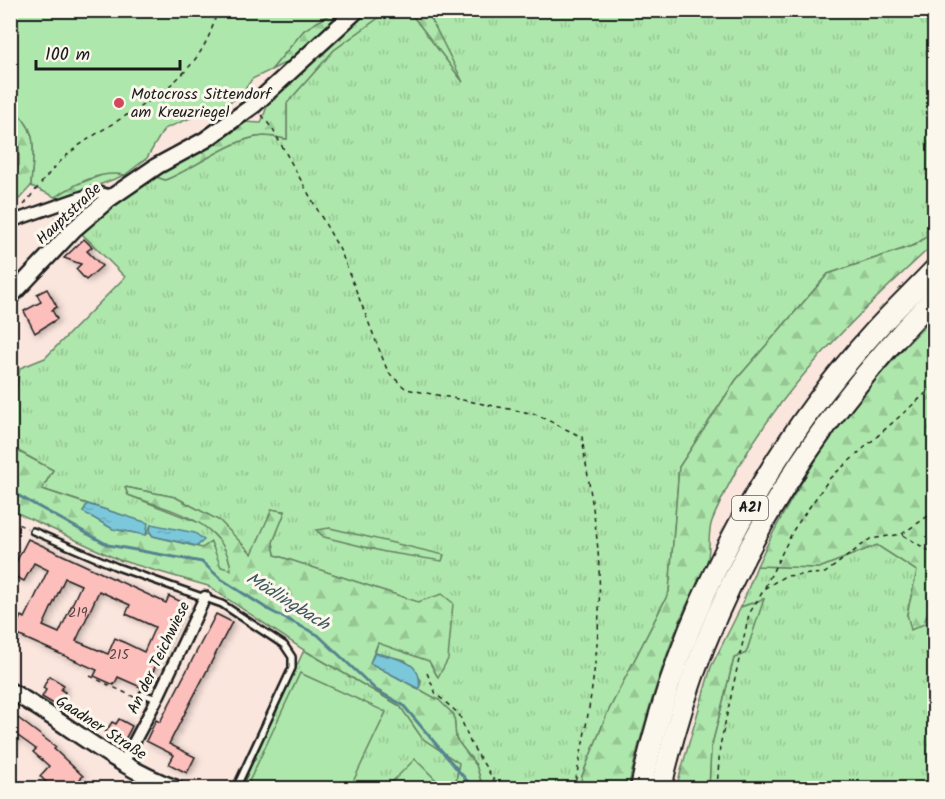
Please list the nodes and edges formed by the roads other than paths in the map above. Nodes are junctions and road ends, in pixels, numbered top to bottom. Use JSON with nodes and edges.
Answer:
{"nodes":[{"id":1,"x":357,"y":10,"type":"edge"},
{"id":2,"x":113,"y":196,"type":"junction"},
{"id":3,"x":10,"y":222,"type":"edge"},
{"id":4,"x":934,"y":270,"type":"edge"},
{"id":5,"x":10,"y":297,"type":"edge"},
{"id":6,"x":934,"y":298,"type":"edge"},
{"id":7,"x":33,"y":531,"type":"road end"},
{"id":8,"x":205,"y":597,"type":"junction"},
{"id":9,"x":10,"y":691,"type":"edge"},
{"id":10,"x":143,"y":694,"type":"dead end"},
{"id":11,"x":155,"y":703,"type":"junction"},
{"id":12,"x":122,"y":765,"type":"junction"},
{"id":13,"x":174,"y":789,"type":"edge"},
{"id":14,"x":236,"y":789,"type":"edge"},
{"id":15,"x":641,"y":789,"type":"edge"},
{"id":16,"x":661,"y":789,"type":"edge"}],
"edges":[{"from":1,"to":2,"type":"main road","name":"Hauptstraße"},
{"from":2,"to":3,"type":"street"},
{"from":2,"to":5,"type":"main road","name":"Hauptstraße"},
{"from":4,"to":15,"type":"highway","number":"A21"},
{"from":6,"to":16,"type":"highway","number":"A21"},
{"from":7,"to":8,"type":"lane"},
{"from":8,"to":11,"type":"street","name":"An der Teichwiese"},
{"from":8,"to":14,"type":"lane"},
{"from":9,"to":12,"type":"main road","name":"Gaadner Straße"},
{"from":10,"to":11,"type":"lane"},
{"from":11,"to":12,"type":"street","name":"An der Teichwiese"},
{"from":12,"to":13,"type":"main road","name":"Gaadner Straße"}]}
